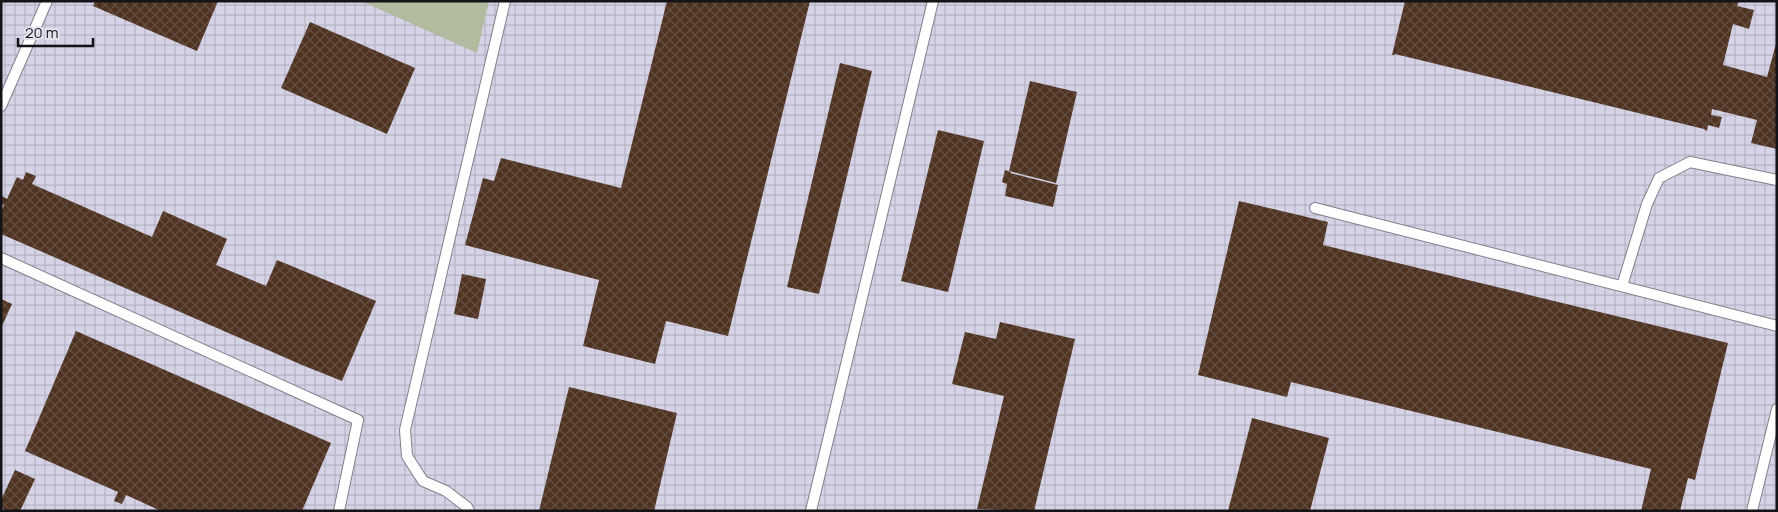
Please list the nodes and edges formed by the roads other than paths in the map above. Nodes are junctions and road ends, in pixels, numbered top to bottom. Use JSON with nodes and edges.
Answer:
{"nodes":[{"id":1,"x":47,"y":1,"type":"edge"},
{"id":2,"x":504,"y":1,"type":"edge"},
{"id":3,"x":933,"y":1,"type":"edge"},
{"id":4,"x":1,"y":106,"type":"edge"},
{"id":5,"x":1777,"y":180,"type":"edge"},
{"id":6,"x":1315,"y":208,"type":"dead end"},
{"id":7,"x":1,"y":258,"type":"edge"},
{"id":8,"x":1622,"y":286,"type":"junction"},
{"id":9,"x":1777,"y":326,"type":"edge"},
{"id":10,"x":1777,"y":409,"type":"edge"},
{"id":11,"x":339,"y":511,"type":"edge"},
{"id":12,"x":469,"y":511,"type":"edge"},
{"id":13,"x":812,"y":511,"type":"edge"},
{"id":14,"x":1752,"y":511,"type":"edge"}],
"edges":[{"from":1,"to":4,"type":"lane"},
{"from":2,"to":12,"type":"lane"},
{"from":3,"to":13,"type":"lane"},
{"from":5,"to":8,"type":"lane"},
{"from":6,"to":8,"type":"lane"},
{"from":7,"to":11,"type":"lane"},
{"from":8,"to":9,"type":"lane"},
{"from":10,"to":14,"type":"lane"}]}
